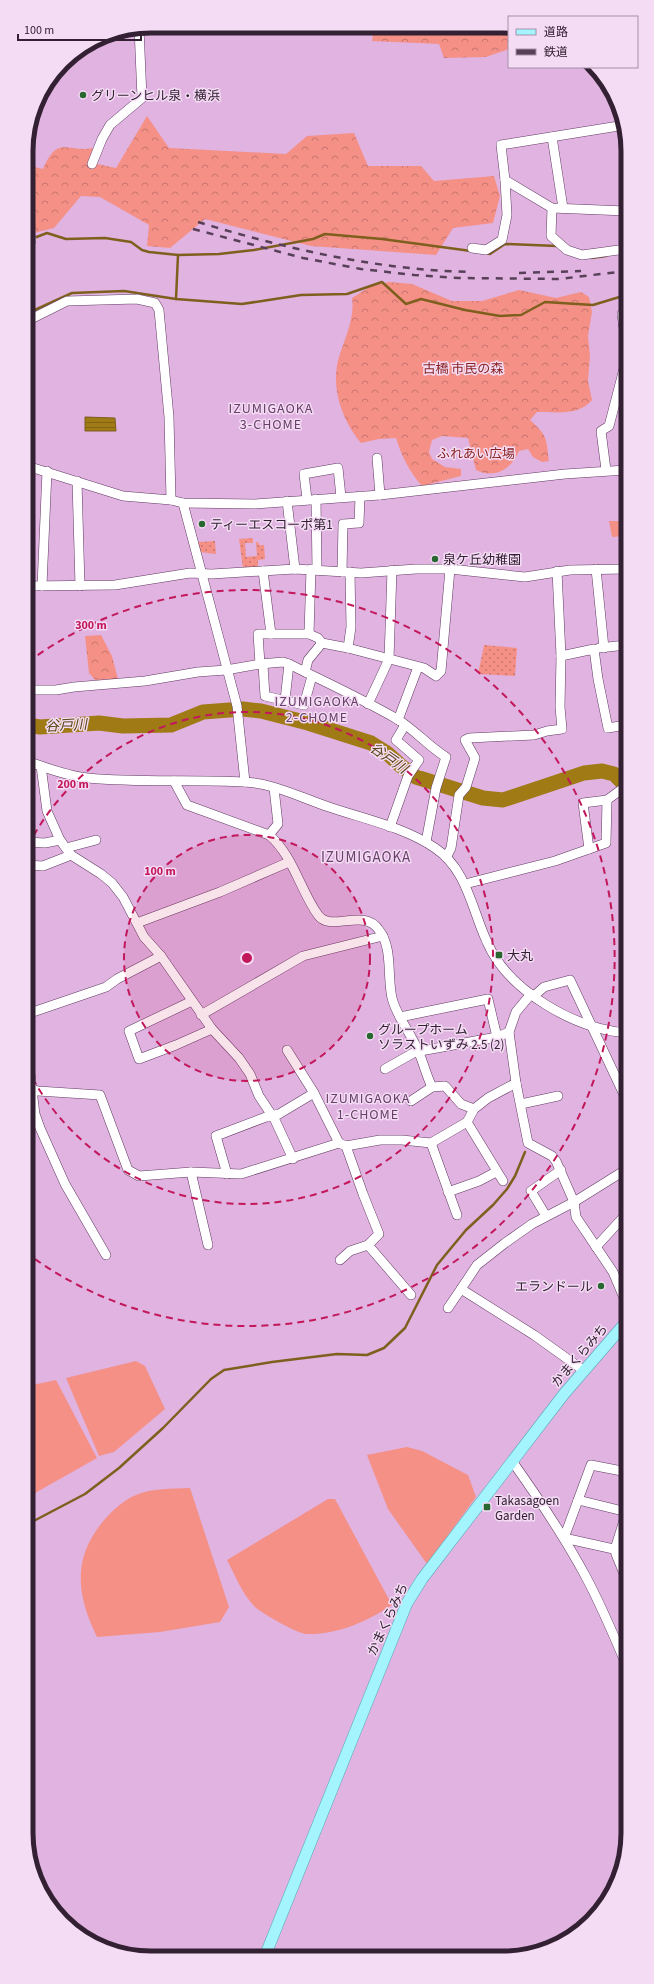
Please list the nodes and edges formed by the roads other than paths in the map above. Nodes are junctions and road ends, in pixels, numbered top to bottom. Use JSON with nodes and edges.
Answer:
{"nodes":[{"id":1,"x":139,"y":34,"type":"edge"},
{"id":2,"x":618,"y":126,"type":"edge"},
{"id":3,"x":552,"y":137,"type":"junction"},
{"id":4,"x":92,"y":164,"type":"dead end"},
{"id":5,"x":506,"y":180,"type":"junction"},
{"id":6,"x":552,"y":208,"type":"junction"},
{"id":7,"x":562,"y":208,"type":"junction"},
{"id":8,"x":621,"y":211,"type":"edge"},
{"id":9,"x":472,"y":248,"type":"dead end"},
{"id":10,"x":621,"y":250,"type":"edge"},
{"id":11,"x":33,"y":318,"type":"edge"},
{"id":12,"x":621,"y":395,"type":"edge"},
{"id":13,"x":377,"y":458,"type":"dead end"},
{"id":14,"x":33,"y":468,"type":"edge"},
{"id":15,"x":606,"y":470,"type":"junction"},
{"id":16,"x":621,"y":470,"type":"edge"},
{"id":17,"x":47,"y":471,"type":"junction"},
{"id":18,"x":77,"y":481,"type":"junction"},
{"id":19,"x":380,"y":495,"type":"junction"},
{"id":20,"x":360,"y":496,"type":"junction"},
{"id":21,"x":341,"y":497,"type":"junction"},
{"id":22,"x":311,"y":499,"type":"junction"},
{"id":23,"x":171,"y":500,"type":"junction"},
{"id":24,"x":287,"y":501,"type":"junction"},
{"id":25,"x":183,"y":503,"type":"junction"},
{"id":26,"x":295,"y":568,"type":"junction"},
{"id":27,"x":450,"y":569,"type":"junction"},
{"id":28,"x":596,"y":569,"type":"junction"},
{"id":29,"x":621,"y":569,"type":"edge"},
{"id":30,"x":314,"y":570,"type":"junction"},
{"id":31,"x":392,"y":570,"type":"junction"},
{"id":32,"x":263,"y":571,"type":"junction"},
{"id":33,"x":346,"y":572,"type":"junction"},
{"id":34,"x":557,"y":572,"type":"junction"},
{"id":35,"x":202,"y":573,"type":"junction"},
{"id":36,"x":33,"y":586,"type":"edge"},
{"id":37,"x":42,"y":586,"type":"junction"},
{"id":38,"x":80,"y":586,"type":"junction"},
{"id":39,"x":271,"y":634,"type":"junction"},
{"id":40,"x":309,"y":634,"type":"junction"},
{"id":41,"x":322,"y":643,"type":"junction"},
{"id":42,"x":621,"y":646,"type":"edge"},
{"id":43,"x":348,"y":648,"type":"junction"},
{"id":44,"x":604,"y":648,"type":"junction"},
{"id":45,"x":594,"y":649,"type":"junction"},
{"id":46,"x":561,"y":656,"type":"junction"},
{"id":47,"x":389,"y":659,"type":"junction"},
{"id":48,"x":290,"y":664,"type":"junction"},
{"id":49,"x":262,"y":665,"type":"junction"},
{"id":50,"x":418,"y":667,"type":"junction"},
{"id":51,"x":226,"y":670,"type":"junction"},
{"id":52,"x":308,"y":674,"type":"junction"},
{"id":53,"x":33,"y":690,"type":"edge"},
{"id":54,"x":285,"y":700,"type":"junction"},
{"id":55,"x":368,"y":704,"type":"junction"},
{"id":56,"x":402,"y":723,"type":"junction"},
{"id":57,"x":621,"y":726,"type":"edge"},
{"id":58,"x":33,"y":763,"type":"edge"},
{"id":59,"x":41,"y":766,"type":"junction"},
{"id":60,"x":174,"y":781,"type":"junction"},
{"id":61,"x":246,"y":782,"type":"junction"},
{"id":62,"x":274,"y":788,"type":"junction"},
{"id":63,"x":621,"y":790,"type":"edge"},
{"id":64,"x":607,"y":800,"type":"junction"},
{"id":65,"x":390,"y":827,"type":"junction"},
{"id":66,"x":269,"y":835,"type":"junction"},
{"id":67,"x":60,"y":840,"type":"junction"},
{"id":68,"x":96,"y":840,"type":"dead end"},
{"id":69,"x":33,"y":842,"type":"edge"},
{"id":70,"x":426,"y":842,"type":"junction"},
{"id":71,"x":589,"y":849,"type":"junction"},
{"id":72,"x":69,"y":852,"type":"junction"},
{"id":73,"x":447,"y":856,"type":"junction"},
{"id":74,"x":289,"y":862,"type":"junction"},
{"id":75,"x":33,"y":865,"type":"edge"},
{"id":76,"x":465,"y":884,"type":"junction"},
{"id":77,"x":137,"y":923,"type":"junction"},
{"id":78,"x":383,"y":936,"type":"junction"},
{"id":79,"x":161,"y":956,"type":"junction"},
{"id":80,"x":533,"y":995,"type":"junction"},
{"id":81,"x":192,"y":1001,"type":"junction"},
{"id":82,"x":33,"y":1012,"type":"edge"},
{"id":83,"x":201,"y":1015,"type":"junction"},
{"id":84,"x":400,"y":1017,"type":"junction"},
{"id":85,"x":593,"y":1027,"type":"junction"},
{"id":86,"x":212,"y":1029,"type":"junction"},
{"id":87,"x":509,"y":1032,"type":"junction"},
{"id":88,"x":621,"y":1032,"type":"edge"},
{"id":89,"x":497,"y":1037,"type":"junction"},
{"id":90,"x":287,"y":1050,"type":"dead end"},
{"id":91,"x":419,"y":1052,"type":"junction"},
{"id":92,"x":385,"y":1069,"type":"dead end"},
{"id":93,"x":516,"y":1083,"type":"junction"},
{"id":94,"x":432,"y":1087,"type":"junction"},
{"id":95,"x":621,"y":1088,"type":"edge"},
{"id":96,"x":33,"y":1090,"type":"edge"},
{"id":97,"x":314,"y":1093,"type":"junction"},
{"id":98,"x":558,"y":1096,"type":"dead end"},
{"id":99,"x":411,"y":1101,"type":"dead end"},
{"id":100,"x":33,"y":1104,"type":"edge"},
{"id":101,"x":521,"y":1104,"type":"junction"},
{"id":102,"x":474,"y":1109,"type":"junction"},
{"id":103,"x":273,"y":1116,"type":"junction"},
{"id":104,"x":467,"y":1122,"type":"junction"},
{"id":105,"x":431,"y":1143,"type":"junction"},
{"id":106,"x":343,"y":1144,"type":"junction"},
{"id":107,"x":292,"y":1159,"type":"junction"},
{"id":108,"x":561,"y":1170,"type":"junction"},
{"id":109,"x":191,"y":1172,"type":"junction"},
{"id":110,"x":496,"y":1172,"type":"junction"},
{"id":111,"x":621,"y":1173,"type":"edge"},
{"id":112,"x":227,"y":1174,"type":"junction"},
{"id":113,"x":503,"y":1181,"type":"dead end"},
{"id":114,"x":448,"y":1192,"type":"junction"},
{"id":115,"x":574,"y":1202,"type":"junction"},
{"id":116,"x":457,"y":1215,"type":"dead end"},
{"id":117,"x":546,"y":1216,"type":"junction"},
{"id":118,"x":621,"y":1220,"type":"edge"},
{"id":119,"x":208,"y":1245,"type":"dead end"},
{"id":120,"x":368,"y":1246,"type":"junction"},
{"id":121,"x":596,"y":1247,"type":"junction"},
{"id":122,"x":106,"y":1255,"type":"dead end"},
{"id":123,"x":340,"y":1260,"type":"dead end"},
{"id":124,"x":461,"y":1289,"type":"junction"},
{"id":125,"x":621,"y":1291,"type":"edge"},
{"id":126,"x":411,"y":1295,"type":"dead end"},
{"id":127,"x":448,"y":1308,"type":"dead end"},
{"id":128,"x":621,"y":1328,"type":"edge"},
{"id":129,"x":584,"y":1370,"type":"junction"},
{"id":130,"x":512,"y":1461,"type":"junction"},
{"id":131,"x":621,"y":1471,"type":"edge"},
{"id":132,"x":578,"y":1500,"type":"junction"},
{"id":133,"x":621,"y":1510,"type":"edge"},
{"id":134,"x":621,"y":1530,"type":"edge"},
{"id":135,"x":564,"y":1538,"type":"junction"},
{"id":136,"x":615,"y":1549,"type":"junction"},
{"id":137,"x":621,"y":1550,"type":"edge"},
{"id":138,"x":621,"y":1566,"type":"edge"},
{"id":139,"x":621,"y":1647,"type":"edge"},
{"id":140,"x":267,"y":1951,"type":"edge"}],
"edges":[{"from":1,"to":4,"type":"street"},
{"from":2,"to":3,"type":"street"},
{"from":3,"to":5,"type":"street"},
{"from":3,"to":7,"type":"street"},
{"from":5,"to":6,"type":"street"},
{"from":5,"to":9,"type":"street"},
{"from":6,"to":7,"type":"street"},
{"from":6,"to":10,"type":"street"},
{"from":7,"to":8,"type":"street"},
{"from":11,"to":23,"type":"street"},
{"from":12,"to":15,"type":"street"},
{"from":13,"to":19,"type":"street"},
{"from":14,"to":17,"type":"street"},
{"from":15,"to":16,"type":"street"},
{"from":15,"to":19,"type":"street"},
{"from":17,"to":18,"type":"street"},
{"from":17,"to":37,"type":"street"},
{"from":18,"to":23,"type":"street"},
{"from":18,"to":38,"type":"street"},
{"from":19,"to":20,"type":"street"},
{"from":20,"to":21,"type":"street"},
{"from":20,"to":33,"type":"street"},
{"from":21,"to":22,"type":"street"},
{"from":21,"to":22,"type":"street"},
{"from":22,"to":24,"type":"street"},
{"from":22,"to":30,"type":"street"},
{"from":23,"to":25,"type":"street"},
{"from":24,"to":25,"type":"street"},
{"from":24,"to":26,"type":"street"},
{"from":25,"to":35,"type":"street"},
{"from":26,"to":30,"type":"street"},
{"from":26,"to":32,"type":"street"},
{"from":27,"to":31,"type":"street"},
{"from":27,"to":34,"type":"street"},
{"from":27,"to":50,"type":"street"},
{"from":28,"to":29,"type":"street"},
{"from":28,"to":34,"type":"street"},
{"from":28,"to":44,"type":"street"},
{"from":30,"to":33,"type":"street"},
{"from":30,"to":40,"type":"street"},
{"from":31,"to":33,"type":"street"},
{"from":31,"to":47,"type":"street"},
{"from":32,"to":35,"type":"street"},
{"from":32,"to":39,"type":"street"},
{"from":33,"to":43,"type":"street"},
{"from":34,"to":46,"type":"street"},
{"from":35,"to":38,"type":"street"},
{"from":35,"to":51,"type":"street"},
{"from":36,"to":37,"type":"street"},
{"from":37,"to":38,"type":"street"},
{"from":39,"to":40,"type":"street"},
{"from":39,"to":49,"type":"street"},
{"from":40,"to":41,"type":"street"},
{"from":41,"to":43,"type":"street"},
{"from":41,"to":52,"type":"street"},
{"from":42,"to":44,"type":"street"},
{"from":43,"to":47,"type":"street"},
{"from":44,"to":45,"type":"street"},
{"from":45,"to":46,"type":"street"},
{"from":45,"to":57,"type":"street"},
{"from":46,"to":73,"type":"street"},
{"from":47,"to":50,"type":"street"},
{"from":47,"to":55,"type":"street"},
{"from":48,"to":49,"type":"street"},
{"from":48,"to":52,"type":"street"},
{"from":48,"to":54,"type":"street"},
{"from":49,"to":51,"type":"street"},
{"from":49,"to":54,"type":"street"},
{"from":50,"to":56,"type":"street"},
{"from":51,"to":53,"type":"street"},
{"from":51,"to":61,"type":"street"},
{"from":52,"to":54,"type":"street"},
{"from":52,"to":55,"type":"street"},
{"from":55,"to":56,"type":"street"},
{"from":56,"to":65,"type":"street"},
{"from":56,"to":70,"type":"street"},
{"from":58,"to":59,"type":"street"},
{"from":59,"to":60,"type":"street"},
{"from":59,"to":67,"type":"street"},
{"from":60,"to":61,"type":"street"},
{"from":60,"to":66,"type":"street"},
{"from":61,"to":62,"type":"street"},
{"from":62,"to":65,"type":"street"},
{"from":62,"to":66,"type":"street"},
{"from":63,"to":64,"type":"street"},
{"from":64,"to":71,"type":"street"},
{"from":64,"to":71,"type":"street"},
{"from":65,"to":70,"type":"street"},
{"from":66,"to":74,"type":"street"},
{"from":67,"to":69,"type":"street"},
{"from":67,"to":72,"type":"street"},
{"from":68,"to":72,"type":"street"},
{"from":70,"to":73,"type":"street"},
{"from":71,"to":76,"type":"street"},
{"from":72,"to":75,"type":"street"},
{"from":72,"to":77,"type":"street"},
{"from":73,"to":76,"type":"street"},
{"from":74,"to":77,"type":"street"},
{"from":74,"to":78,"type":"street"},
{"from":76,"to":80,"type":"street"},
{"from":77,"to":79,"type":"street"},
{"from":78,"to":83,"type":"street"},
{"from":78,"to":84,"type":"street"},
{"from":79,"to":81,"type":"street"},
{"from":79,"to":82,"type":"street"},
{"from":80,"to":85,"type":"street"},
{"from":80,"to":85,"type":"street"},
{"from":80,"to":87,"type":"street"},
{"from":81,"to":83,"type":"street"},
{"from":81,"to":86,"type":"street"},
{"from":83,"to":86,"type":"street"},
{"from":84,"to":89,"type":"street"},
{"from":84,"to":91,"type":"street"},
{"from":85,"to":88,"type":"street"},
{"from":85,"to":95,"type":"street"},
{"from":86,"to":103,"type":"street"},
{"from":87,"to":89,"type":"street"},
{"from":87,"to":93,"type":"street"},
{"from":89,"to":91,"type":"street"},
{"from":90,"to":97,"type":"street"},
{"from":91,"to":92,"type":"street"},
{"from":91,"to":94,"type":"street"},
{"from":93,"to":101,"type":"street"},
{"from":93,"to":102,"type":"street"},
{"from":94,"to":99,"type":"street"},
{"from":94,"to":102,"type":"street"},
{"from":96,"to":109,"type":"street"},
{"from":97,"to":103,"type":"street"},
{"from":97,"to":106,"type":"street"},
{"from":98,"to":101,"type":"street"},
{"from":100,"to":122,"type":"street"},
{"from":101,"to":108,"type":"street"},
{"from":102,"to":104,"type":"street"},
{"from":103,"to":107,"type":"street"},
{"from":103,"to":112,"type":"street"},
{"from":104,"to":105,"type":"street"},
{"from":104,"to":110,"type":"street"},
{"from":105,"to":106,"type":"street"},
{"from":105,"to":114,"type":"street"},
{"from":106,"to":107,"type":"street"},
{"from":106,"to":120,"type":"street"},
{"from":107,"to":112,"type":"street"},
{"from":108,"to":115,"type":"street"},
{"from":108,"to":117,"type":"street"},
{"from":109,"to":112,"type":"street"},
{"from":109,"to":119,"type":"street"},
{"from":110,"to":113,"type":"street"},
{"from":110,"to":114,"type":"street"},
{"from":111,"to":115,"type":"street"},
{"from":114,"to":116,"type":"street"},
{"from":115,"to":117,"type":"street"},
{"from":115,"to":121,"type":"street"},
{"from":117,"to":124,"type":"street"},
{"from":118,"to":121,"type":"street"},
{"from":120,"to":123,"type":"street"},
{"from":120,"to":126,"type":"street"},
{"from":121,"to":125,"type":"street"},
{"from":124,"to":127,"type":"street"},
{"from":124,"to":129,"type":"street"},
{"from":128,"to":129,"type":"main road","name":"かまくらみち"},
{"from":129,"to":130,"type":"main road","name":"かまくらみち"},
{"from":130,"to":135,"type":"street"},
{"from":130,"to":140,"type":"main road","name":"かまくらみち"},
{"from":131,"to":132,"type":"street"},
{"from":132,"to":133,"type":"street"},
{"from":132,"to":135,"type":"street"},
{"from":134,"to":136,"type":"street"},
{"from":135,"to":136,"type":"street"},
{"from":135,"to":139,"type":"street"},
{"from":136,"to":137,"type":"street"},
{"from":136,"to":138,"type":"street"}]}
